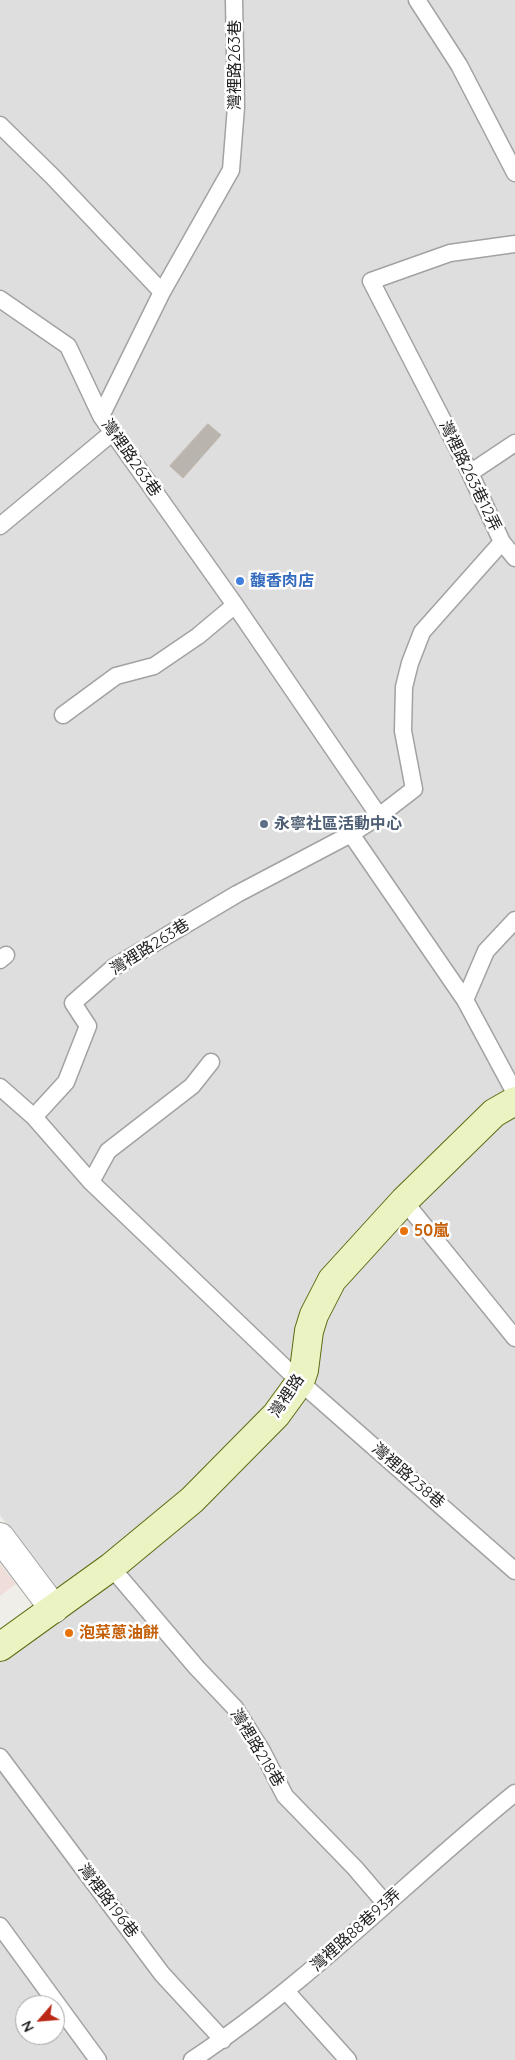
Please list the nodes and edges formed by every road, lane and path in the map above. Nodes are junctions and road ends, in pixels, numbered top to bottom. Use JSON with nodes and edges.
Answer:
{"nodes":[{"id":1,"x":234,"y":0,"type":"edge"},
{"id":2,"x":417,"y":0,"type":"edge"},
{"id":3,"x":0,"y":125,"type":"edge"},
{"id":4,"x":515,"y":173,"type":"edge"},
{"id":5,"x":515,"y":244,"type":"edge"},
{"id":6,"x":162,"y":292,"type":"junction"},
{"id":7,"x":0,"y":300,"type":"edge"},
{"id":8,"x":101,"y":416,"type":"junction"},
{"id":9,"x":113,"y":432,"type":"junction"},
{"id":10,"x":515,"y":443,"type":"edge"},
{"id":11,"x":470,"y":473,"type":"junction"},
{"id":12,"x":0,"y":526,"type":"edge"},
{"id":13,"x":502,"y":542,"type":"junction"},
{"id":14,"x":515,"y":558,"type":"edge"},
{"id":15,"x":235,"y":605,"type":"junction"},
{"id":16,"x":63,"y":715,"type":"dead end"},
{"id":17,"x":380,"y":816,"type":"junction"},
{"id":18,"x":351,"y":834,"type":"junction"},
{"id":19,"x":515,"y":920,"type":"edge"},
{"id":20,"x":465,"y":1000,"type":"junction"},
{"id":21,"x":211,"y":1062,"type":"dead end"},
{"id":22,"x":0,"y":1087,"type":"edge"},
{"id":23,"x":515,"y":1093,"type":"edge"},
{"id":24,"x":515,"y":1101,"type":"edge"},
{"id":25,"x":34,"y":1117,"type":"junction"},
{"id":26,"x":91,"y":1182,"type":"junction"},
{"id":27,"x":404,"y":1200,"type":"junction"},
{"id":28,"x":515,"y":1338,"type":"edge"},
{"id":29,"x":300,"y":1382,"type":"junction"},
{"id":30,"x":0,"y":1537,"type":"edge"},
{"id":31,"x":111,"y":1567,"type":"junction"},
{"id":32,"x":515,"y":1571,"type":"edge"},
{"id":33,"x":54,"y":1609,"type":"junction"},
{"id":34,"x":0,"y":1647,"type":"edge"},
{"id":35,"x":0,"y":1757,"type":"edge"},
{"id":36,"x":515,"y":1793,"type":"edge"},
{"id":37,"x":385,"y":1903,"type":"junction"},
{"id":38,"x":0,"y":1926,"type":"edge"},
{"id":39,"x":286,"y":1991,"type":"junction"},
{"id":40,"x":223,"y":2040,"type":"junction"},
{"id":41,"x":98,"y":2060,"type":"edge"},
{"id":42,"x":192,"y":2060,"type":"edge"},
{"id":43,"x":348,"y":2060,"type":"edge"}],
"edges":[{"from":1,"to":6,"type":"lane","name":"灣裡路263巷"},
{"from":2,"to":4,"type":"lane"},
{"from":3,"to":6,"type":"lane"},
{"from":5,"to":11,"type":"lane","name":"灣裡路263巷12弄"},
{"from":6,"to":8,"type":"lane","name":"灣裡路263巷"},
{"from":7,"to":8,"type":"lane"},
{"from":8,"to":9,"type":"lane","name":"灣裡路263巷"},
{"from":9,"to":12,"type":"lane"},
{"from":9,"to":15,"type":"lane","name":"灣裡路263巷"},
{"from":10,"to":11,"type":"lane"},
{"from":11,"to":13,"type":"lane","name":"灣裡路263巷12弄"},
{"from":13,"to":14,"type":"lane"},
{"from":13,"to":17,"type":"lane","name":"灣裡路263巷12弄"},
{"from":15,"to":16,"type":"lane"},
{"from":15,"to":17,"type":"lane","name":"灣裡路263巷"},
{"from":17,"to":18,"type":"lane","name":"灣裡路263巷"},
{"from":18,"to":20,"type":"lane"},
{"from":18,"to":25,"type":"lane","name":"灣裡路263巷"},
{"from":19,"to":20,"type":"lane"},
{"from":20,"to":23,"type":"lane"},
{"from":21,"to":26,"type":"lane"},
{"from":22,"to":25,"type":"lane","name":"灣裡路238巷"},
{"from":24,"to":27,"type":"street","name":"灣裡路"},
{"from":25,"to":26,"type":"lane","name":"灣裡路238巷"},
{"from":26,"to":29,"type":"lane","name":"灣裡路238巷"},
{"from":27,"to":28,"type":"lane"},
{"from":27,"to":29,"type":"street","name":"灣裡路"},
{"from":29,"to":31,"type":"street","name":"灣裡路"},
{"from":29,"to":32,"type":"lane","name":"灣裡路238巷"},
{"from":30,"to":33,"type":"street"},
{"from":31,"to":33,"type":"street","name":"灣裡路"},
{"from":31,"to":37,"type":"lane","name":"灣裡路218巷"},
{"from":33,"to":34,"type":"street","name":"灣裡路"},
{"from":35,"to":40,"type":"lane","name":"灣裡路196巷"},
{"from":36,"to":37,"type":"lane","name":"灣裡路88巷93弄"},
{"from":37,"to":39,"type":"lane","name":"灣裡路88巷93弄"},
{"from":38,"to":41,"type":"lane"},
{"from":39,"to":40,"type":"lane","name":"灣裡路88巷93弄"},
{"from":39,"to":43,"type":"lane"},
{"from":40,"to":42,"type":"lane","name":"灣裡路88巷93弄"}]}
